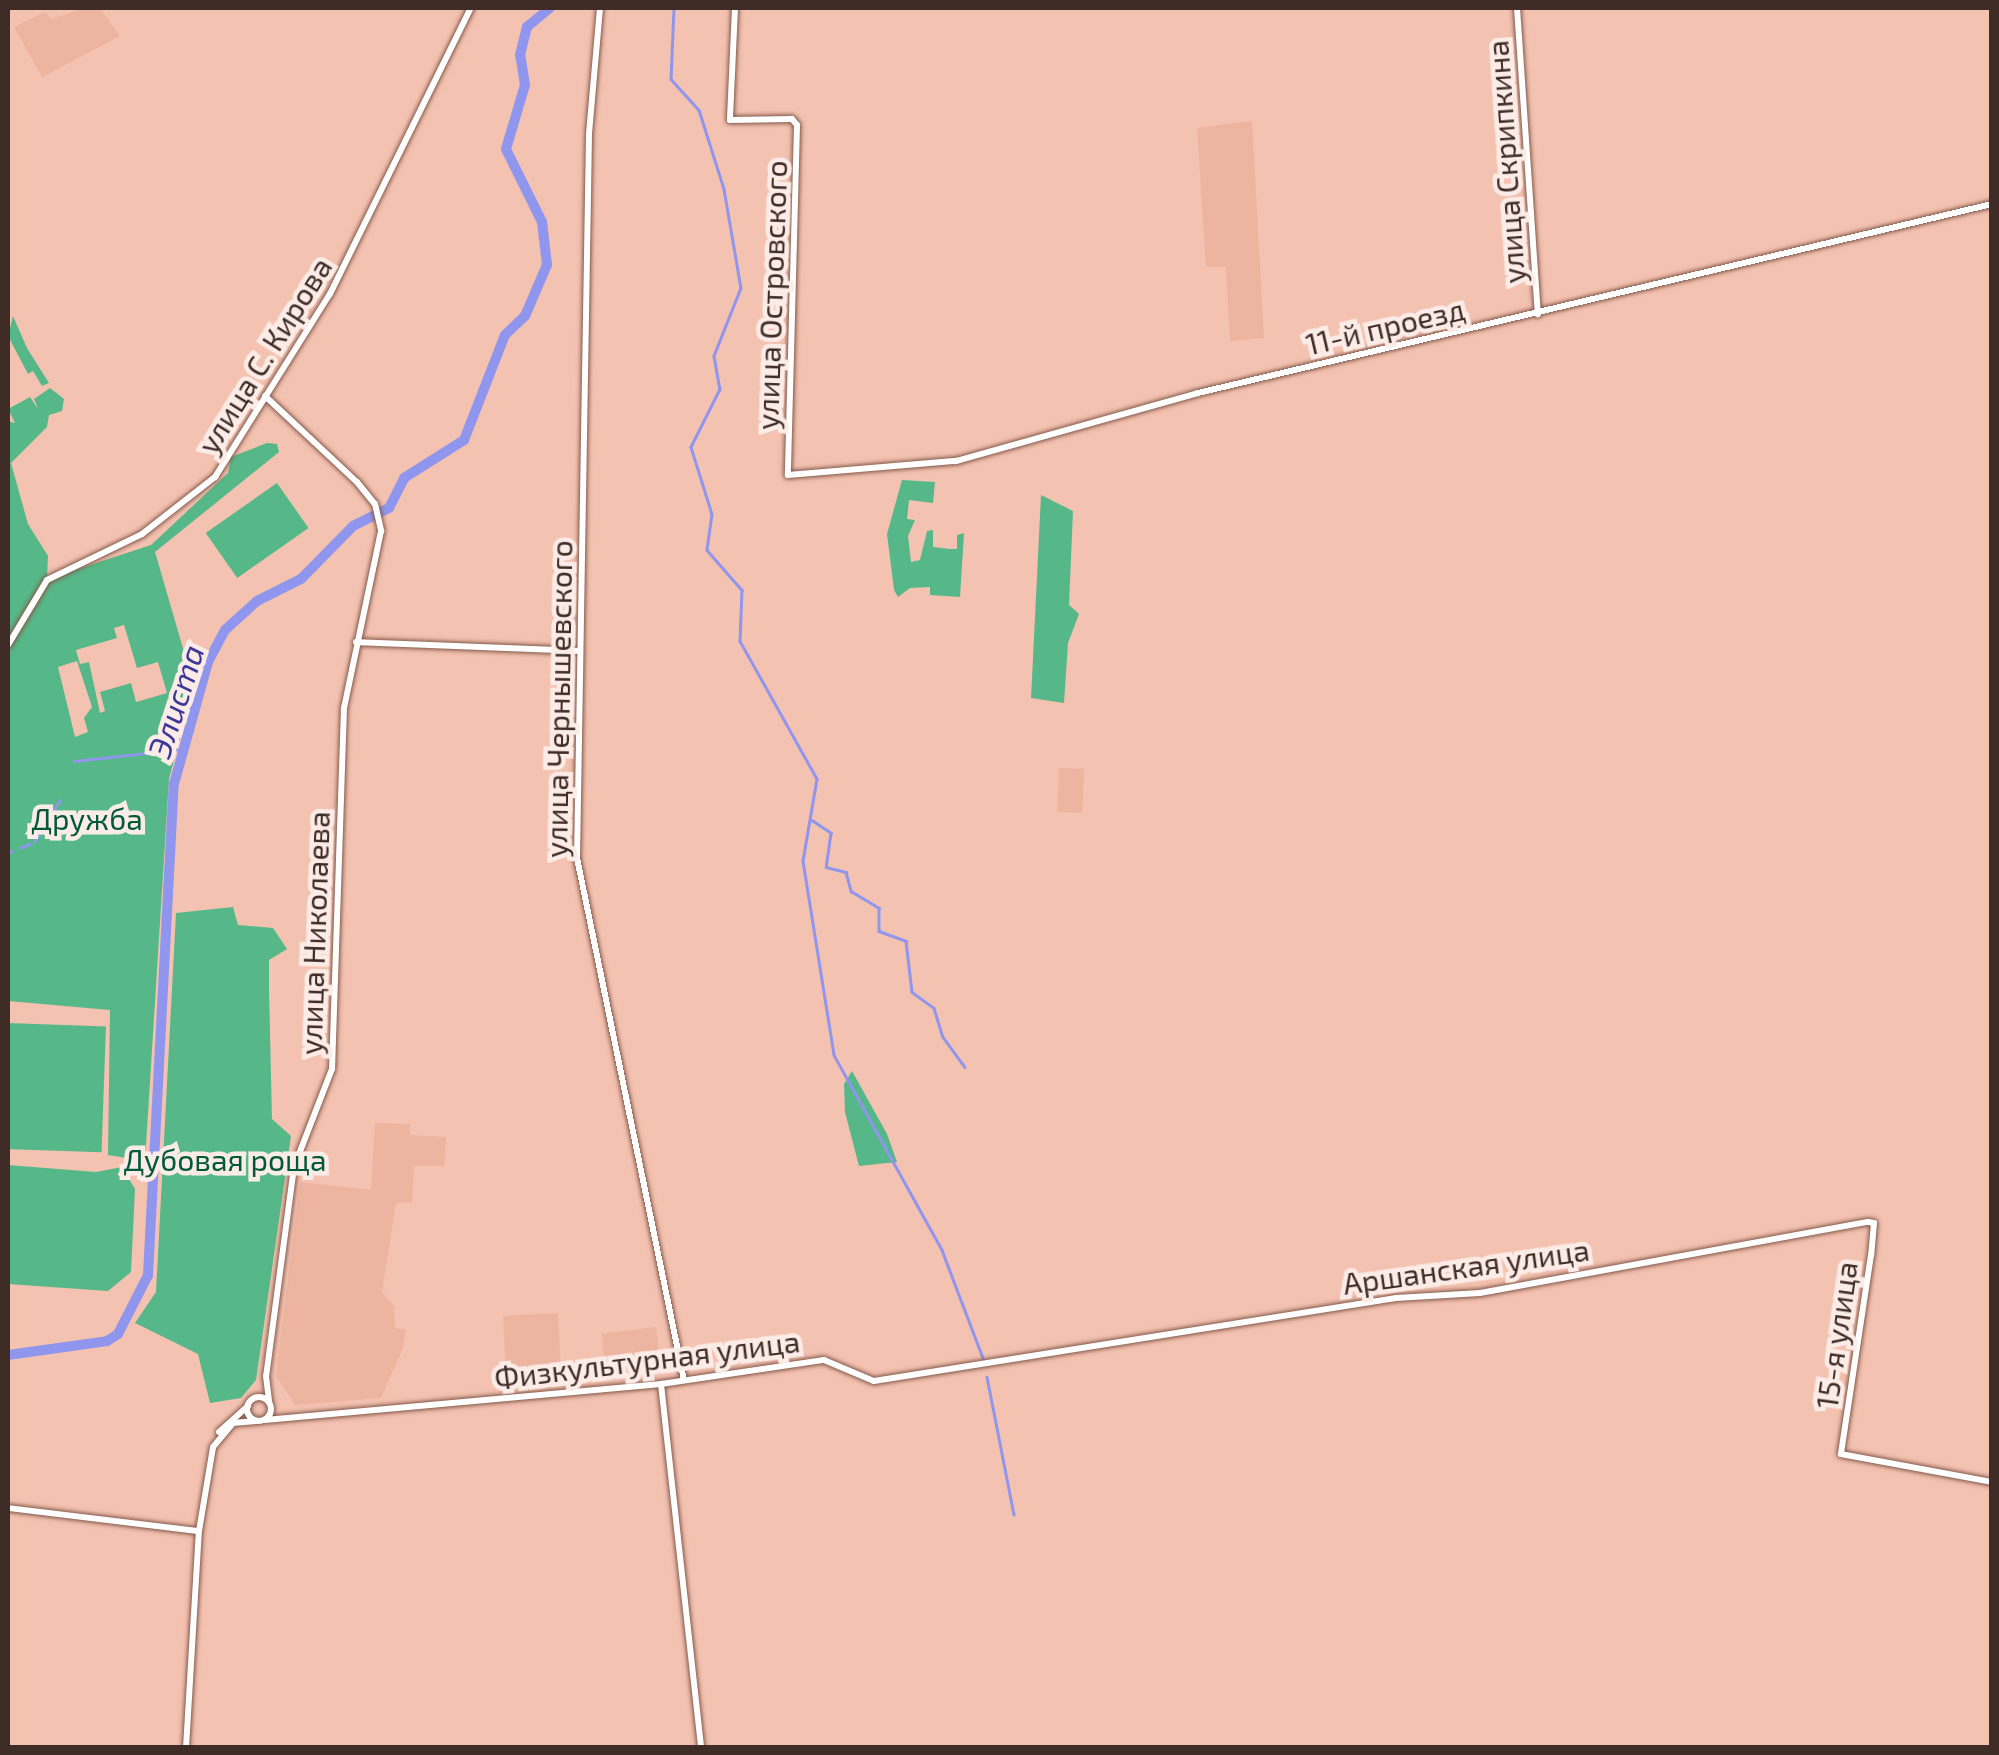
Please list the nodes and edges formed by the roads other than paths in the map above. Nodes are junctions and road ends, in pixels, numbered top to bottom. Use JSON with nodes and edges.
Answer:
{"nodes":[{"id":1,"x":470,"y":8,"type":"edge"},
{"id":2,"x":600,"y":8,"type":"edge"},
{"id":3,"x":735,"y":8,"type":"edge"},
{"id":4,"x":1518,"y":8,"type":"edge"},
{"id":5,"x":1992,"y":204,"type":"edge"},
{"id":6,"x":1538,"y":314,"type":"junction"},
{"id":7,"x":265,"y":396,"type":"junction"},
{"id":8,"x":788,"y":475,"type":"joint"},
{"id":9,"x":356,"y":642,"type":"junction"},
{"id":10,"x":8,"y":645,"type":"edge"},
{"id":11,"x":580,"y":651,"type":"junction"},
{"id":12,"x":1874,"y":1223,"type":"joint"},
{"id":13,"x":1064,"y":1354,"type":"joint"},
{"id":14,"x":266,"y":1376,"type":"junction"},
{"id":15,"x":684,"y":1380,"type":"junction"},
{"id":16,"x":661,"y":1384,"type":"junction"},
{"id":17,"x":250,"y":1404,"type":"junction"},
{"id":18,"x":270,"y":1404,"type":"junction"},
{"id":19,"x":289,"y":1417,"type":"junction"},
{"id":20,"x":260,"y":1420,"type":"junction"},
{"id":21,"x":214,"y":1447,"type":"junction"},
{"id":22,"x":1992,"y":1482,"type":"edge"},
{"id":23,"x":8,"y":1508,"type":"edge"},
{"id":24,"x":199,"y":1531,"type":"junction"},
{"id":25,"x":186,"y":1748,"type":"edge"},
{"id":26,"x":700,"y":1748,"type":"edge"}],
"edges":[{"from":1,"to":7,"type":"street","name":"улица С. Кирова"},
{"from":2,"to":11,"type":"street","name":"улица Чернышевского"},
{"from":3,"to":8,"type":"street","name":"улица Островского"},
{"from":4,"to":6,"type":"street","name":"улица Скрипкина"},
{"from":5,"to":6,"type":"street","name":"11-й проезд"},
{"from":6,"to":8,"type":"street","name":"11-й проезд"},
{"from":7,"to":9,"type":"street","name":"улица Николаева"},
{"from":7,"to":10,"type":"street","name":"улица С. Кирова"},
{"from":9,"to":11,"type":"street"},
{"from":9,"to":14,"type":"street","name":"улица Николаева"},
{"from":11,"to":15,"type":"street","name":"улица Чернышевского"},
{"from":12,"to":13,"type":"street","name":"Аршанская улица"},
{"from":12,"to":22,"type":"street","name":"15-я улица"},
{"from":13,"to":15,"type":"street","name":"Физкультурная улица"},
{"from":14,"to":17,"type":"street"},
{"from":14,"to":18,"type":"street","name":"улица Николаева"},
{"from":15,"to":16,"type":"street","name":"Физкультурная улица"},
{"from":16,"to":19,"type":"street","name":"Физкультурная улица"},
{"from":16,"to":26,"type":"street"},
{"from":17,"to":18,"type":"street"},
{"from":17,"to":20,"type":"street"},
{"from":17,"to":21,"type":"street"},
{"from":18,"to":19,"type":"street"},
{"from":18,"to":20,"type":"street"},
{"from":19,"to":20,"type":"street","name":"Физкультурная улица"},
{"from":20,"to":21,"type":"street"},
{"from":21,"to":24,"type":"street"},
{"from":23,"to":24,"type":"street"},
{"from":24,"to":25,"type":"street"}]}
